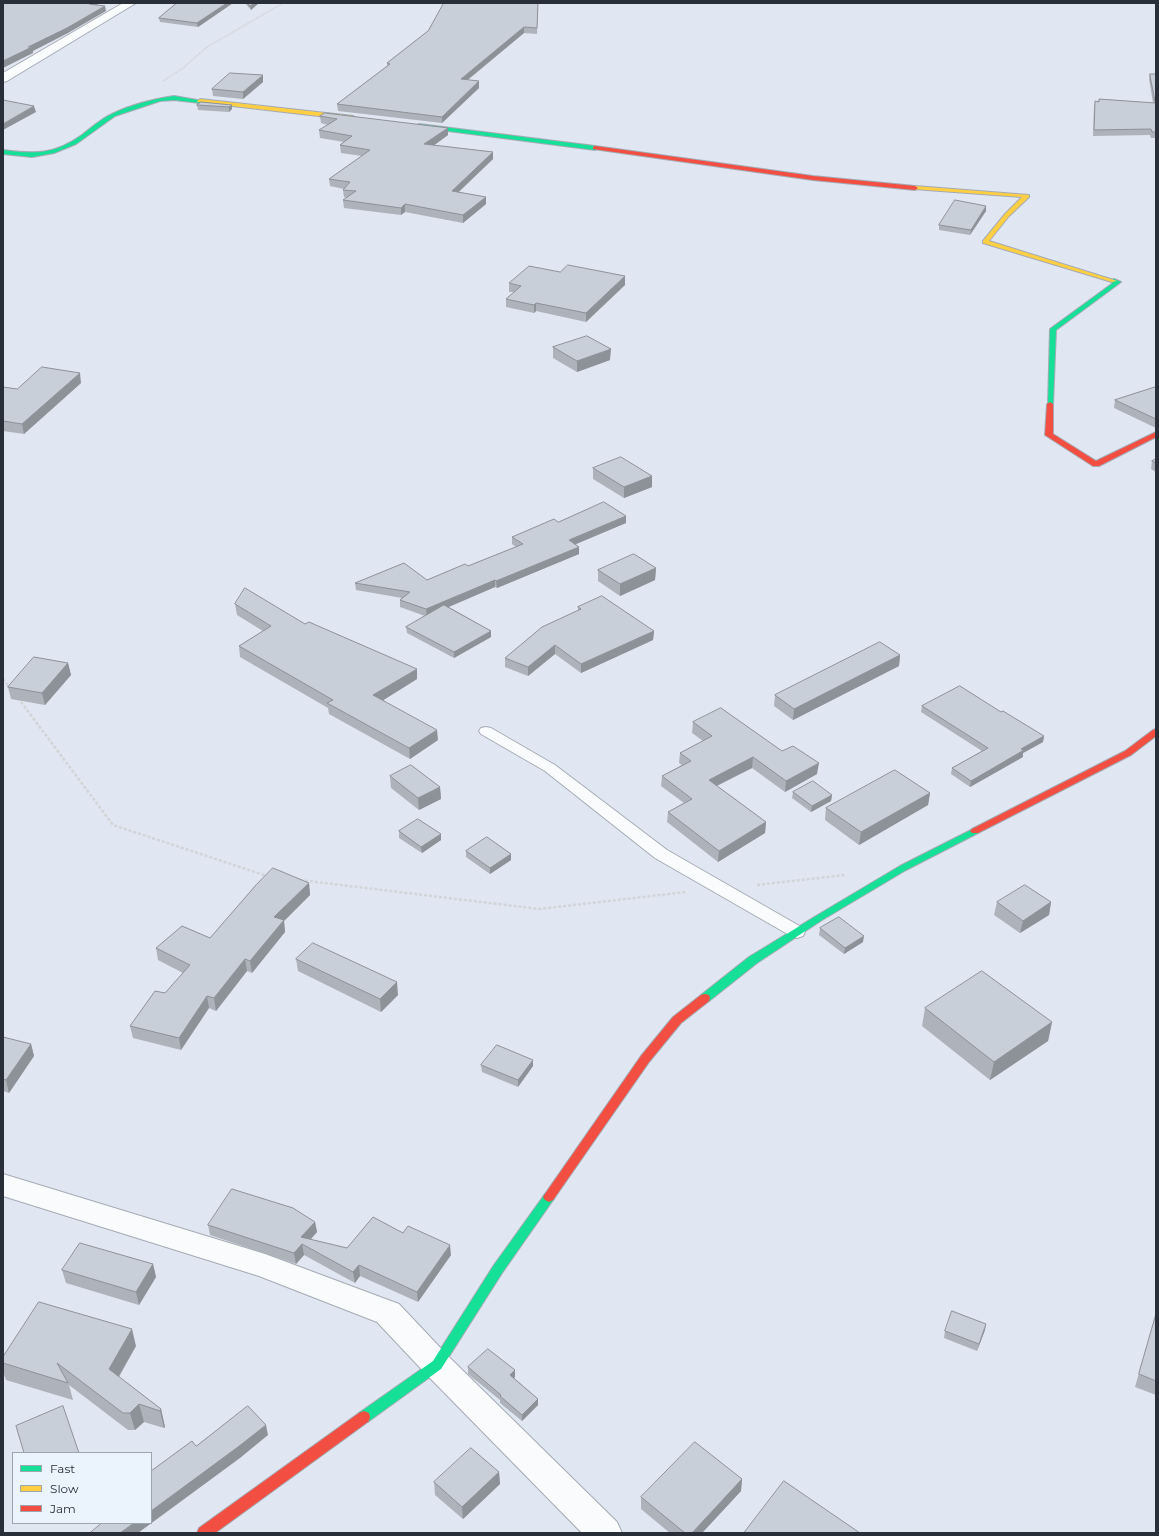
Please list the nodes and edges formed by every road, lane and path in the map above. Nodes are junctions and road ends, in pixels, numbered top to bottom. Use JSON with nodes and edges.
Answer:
{"nodes":[{"id":1,"x":131,"y":3,"type":"edge"},
{"id":2,"x":283,"y":3,"type":"edge"},
{"id":3,"x":3,"y":78,"type":"edge"},
{"id":4,"x":158,"y":84,"type":"dead end"},
{"id":5,"x":359,"y":119,"type":"edge"},
{"id":6,"x":413,"y":126,"type":"edge"},
{"id":7,"x":3,"y":152,"type":"edge"},
{"id":8,"x":1156,"y":434,"type":"edge"},
{"id":9,"x":3,"y":679,"type":"edge"},
{"id":10,"x":13,"y":691,"type":"edge"},
{"id":11,"x":17,"y":698,"type":"edge"},
{"id":12,"x":486,"y":731,"type":"dead end"},
{"id":13,"x":1156,"y":732,"type":"edge"},
{"id":14,"x":848,"y":874,"type":"dead end"},
{"id":15,"x":268,"y":876,"type":"edge"},
{"id":16,"x":299,"y":880,"type":"edge"},
{"id":17,"x":753,"y":885,"type":"dead end"},
{"id":18,"x":690,"y":892,"type":"dead end"},
{"id":19,"x":797,"y":932,"type":"junction"},
{"id":20,"x":3,"y":1185,"type":"edge"},
{"id":21,"x":437,"y":1365,"type":"junction"},
{"id":22,"x":204,"y":1533,"type":"edge"},
{"id":23,"x":605,"y":1533,"type":"edge"}],
"edges":[{"from":1,"to":3,"type":"street"},
{"from":2,"to":4,"type":"path"},
{"from":5,"to":7,"type":"street"},
{"from":6,"to":8,"type":"street"},
{"from":9,"to":10,"type":"path"},
{"from":11,"to":15,"type":"path"},
{"from":12,"to":19,"type":"lane"},
{"from":13,"to":19,"type":"street"},
{"from":14,"to":17,"type":"path"},
{"from":16,"to":18,"type":"path"},
{"from":19,"to":21,"type":"street"},
{"from":20,"to":21,"type":"street"},
{"from":21,"to":22,"type":"street"},
{"from":21,"to":23,"type":"street"}]}
